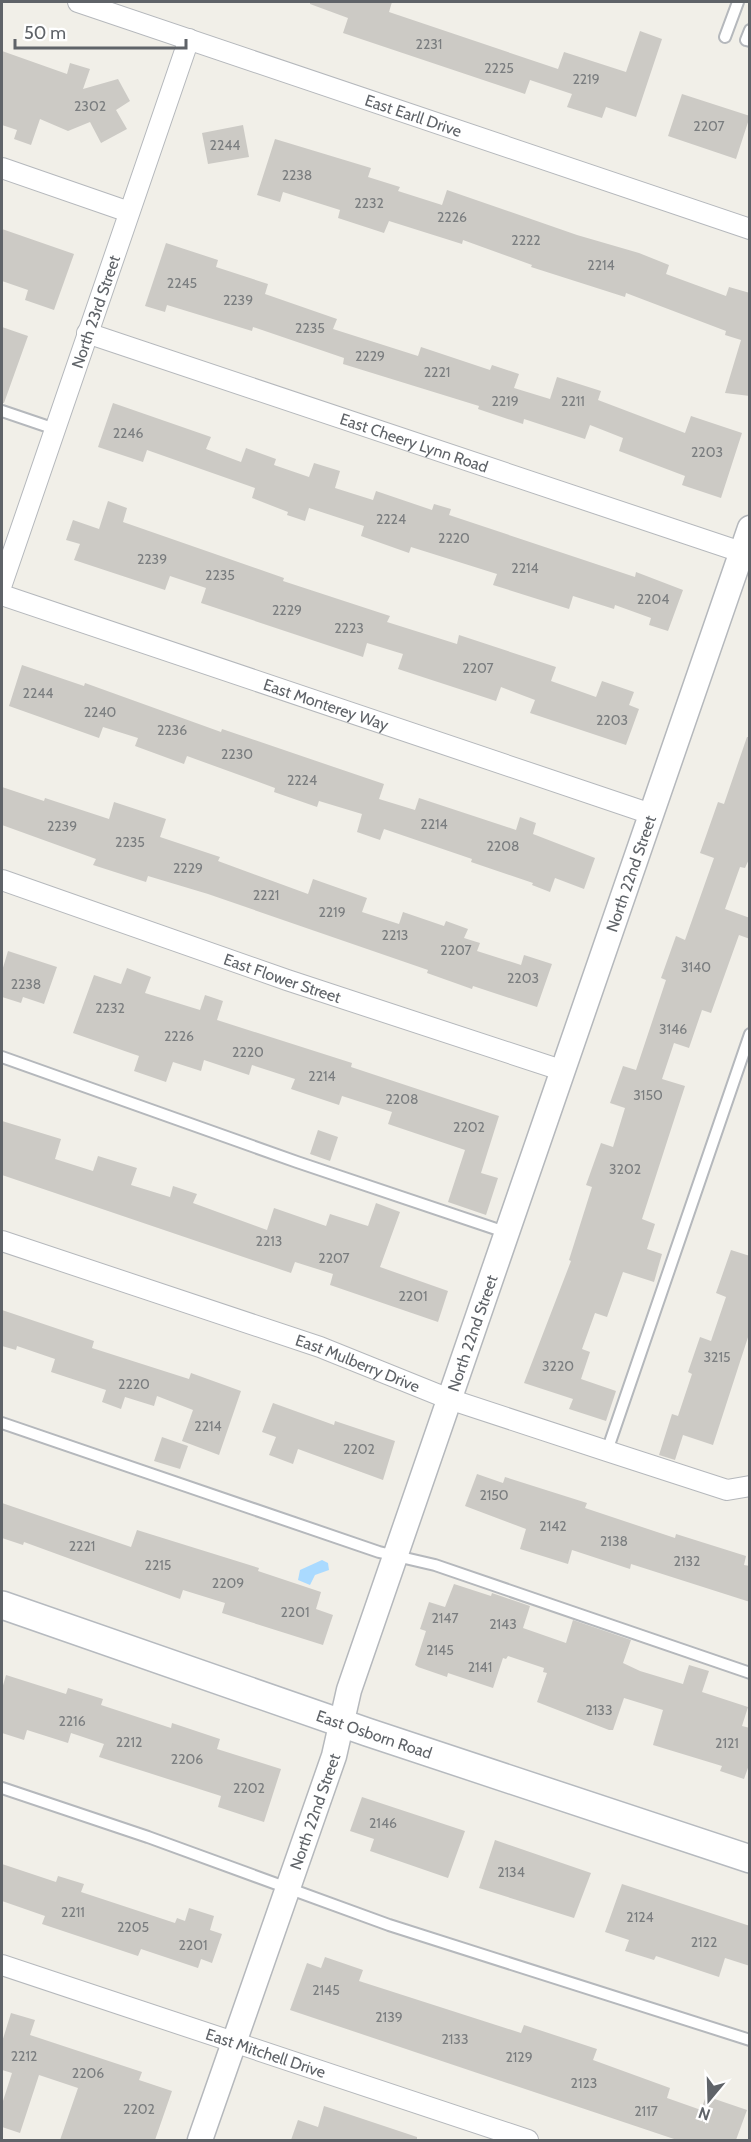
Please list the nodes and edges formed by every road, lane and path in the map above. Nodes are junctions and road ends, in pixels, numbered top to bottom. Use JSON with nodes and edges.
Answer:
{"nodes":[{"id":1,"x":78,"y":2,"type":"edge"},
{"id":2,"x":738,"y":2,"type":"edge"},
{"id":3,"x":750,"y":30,"type":"edge"},
{"id":4,"x":726,"y":37,"type":"dead end"},
{"id":5,"x":189,"y":39,"type":"junction"},
{"id":6,"x":750,"y":41,"type":"edge"},
{"id":7,"x":2,"y":168,"type":"edge"},
{"id":8,"x":129,"y":212,"type":"junction"},
{"id":9,"x":750,"y":229,"type":"edge"},
{"id":10,"x":87,"y":333,"type":"junction"},
{"id":11,"x":2,"y":411,"type":"edge"},
{"id":12,"x":55,"y":429,"type":"junction"},
{"id":13,"x":750,"y":528,"type":"edge"},
{"id":14,"x":741,"y":552,"type":"junction"},
{"id":15,"x":2,"y":584,"type":"edge"},
{"id":16,"x":2,"y":596,"type":"edge"},
{"id":17,"x":651,"y":814,"type":"junction"},
{"id":18,"x":2,"y":880,"type":"edge"},
{"id":19,"x":750,"y":1034,"type":"edge"},
{"id":20,"x":2,"y":1057,"type":"edge"},
{"id":21,"x":564,"y":1071,"type":"junction"},
{"id":22,"x":509,"y":1233,"type":"junction"},
{"id":23,"x":2,"y":1241,"type":"edge"},
{"id":24,"x":449,"y":1399,"type":"junction"},
{"id":25,"x":2,"y":1423,"type":"edge"},
{"id":26,"x":607,"y":1451,"type":"junction"},
{"id":27,"x":749,"y":1487,"type":"edge"},
{"id":28,"x":395,"y":1557,"type":"junction"},
{"id":29,"x":2,"y":1605,"type":"edge"},
{"id":30,"x":750,"y":1673,"type":"edge"},
{"id":31,"x":342,"y":1723,"type":"junction"},
{"id":32,"x":2,"y":1788,"type":"edge"},
{"id":33,"x":750,"y":1859,"type":"edge"},
{"id":34,"x":288,"y":1888,"type":"junction"},
{"id":35,"x":2,"y":1965,"type":"edge"},
{"id":36,"x":750,"y":2040,"type":"edge"},
{"id":37,"x":236,"y":2043,"type":"junction"},
{"id":38,"x":200,"y":2140,"type":"edge"},
{"id":39,"x":528,"y":2140,"type":"edge"}],
"edges":[{"from":1,"to":5,"type":"street","name":"East Earll Drive"},
{"from":2,"to":4,"type":"lane"},
{"from":3,"to":6,"type":"lane"},
{"from":5,"to":8,"type":"street","name":"North 23rd Street"},
{"from":5,"to":9,"type":"street","name":"East Earll Drive"},
{"from":7,"to":8,"type":"street"},
{"from":8,"to":10,"type":"street","name":"North 23rd Street"},
{"from":10,"to":12,"type":"street","name":"North 23rd Street"},
{"from":10,"to":14,"type":"street","name":"East Cheery Lynn Road"},
{"from":11,"to":12,"type":"lane"},
{"from":12,"to":15,"type":"street","name":"North 23rd Street"},
{"from":13,"to":14,"type":"street","name":"North 22nd Street"},
{"from":14,"to":17,"type":"street","name":"North 22nd Street"},
{"from":16,"to":17,"type":"street","name":"East Monterey Way"},
{"from":17,"to":21,"type":"street","name":"North 22nd Street"},
{"from":18,"to":21,"type":"street","name":"East Flower Street"},
{"from":19,"to":26,"type":"lane"},
{"from":20,"to":22,"type":"lane"},
{"from":21,"to":22,"type":"street","name":"North 22nd Street"},
{"from":22,"to":24,"type":"street","name":"North 22nd Street"},
{"from":23,"to":24,"type":"street","name":"East Mulberry Drive"},
{"from":24,"to":26,"type":"street","name":"East Mulberry Drive"},
{"from":24,"to":28,"type":"street","name":"North 22nd Street"},
{"from":25,"to":28,"type":"lane"},
{"from":26,"to":27,"type":"street","name":"East Mulberry Drive"},
{"from":28,"to":30,"type":"lane"},
{"from":28,"to":31,"type":"street","name":"North 22nd Street"},
{"from":29,"to":31,"type":"main road","name":"East Osborn Road"},
{"from":31,"to":33,"type":"main road","name":"East Osborn Road"},
{"from":31,"to":34,"type":"street","name":"North 22nd Street"},
{"from":32,"to":34,"type":"lane"},
{"from":34,"to":36,"type":"lane"},
{"from":34,"to":37,"type":"street","name":"North 22nd Street"},
{"from":35,"to":37,"type":"street","name":"East Mitchell Drive"},
{"from":37,"to":38,"type":"street","name":"North 22nd Street"},
{"from":37,"to":39,"type":"street","name":"East Mitchell Drive"}]}
